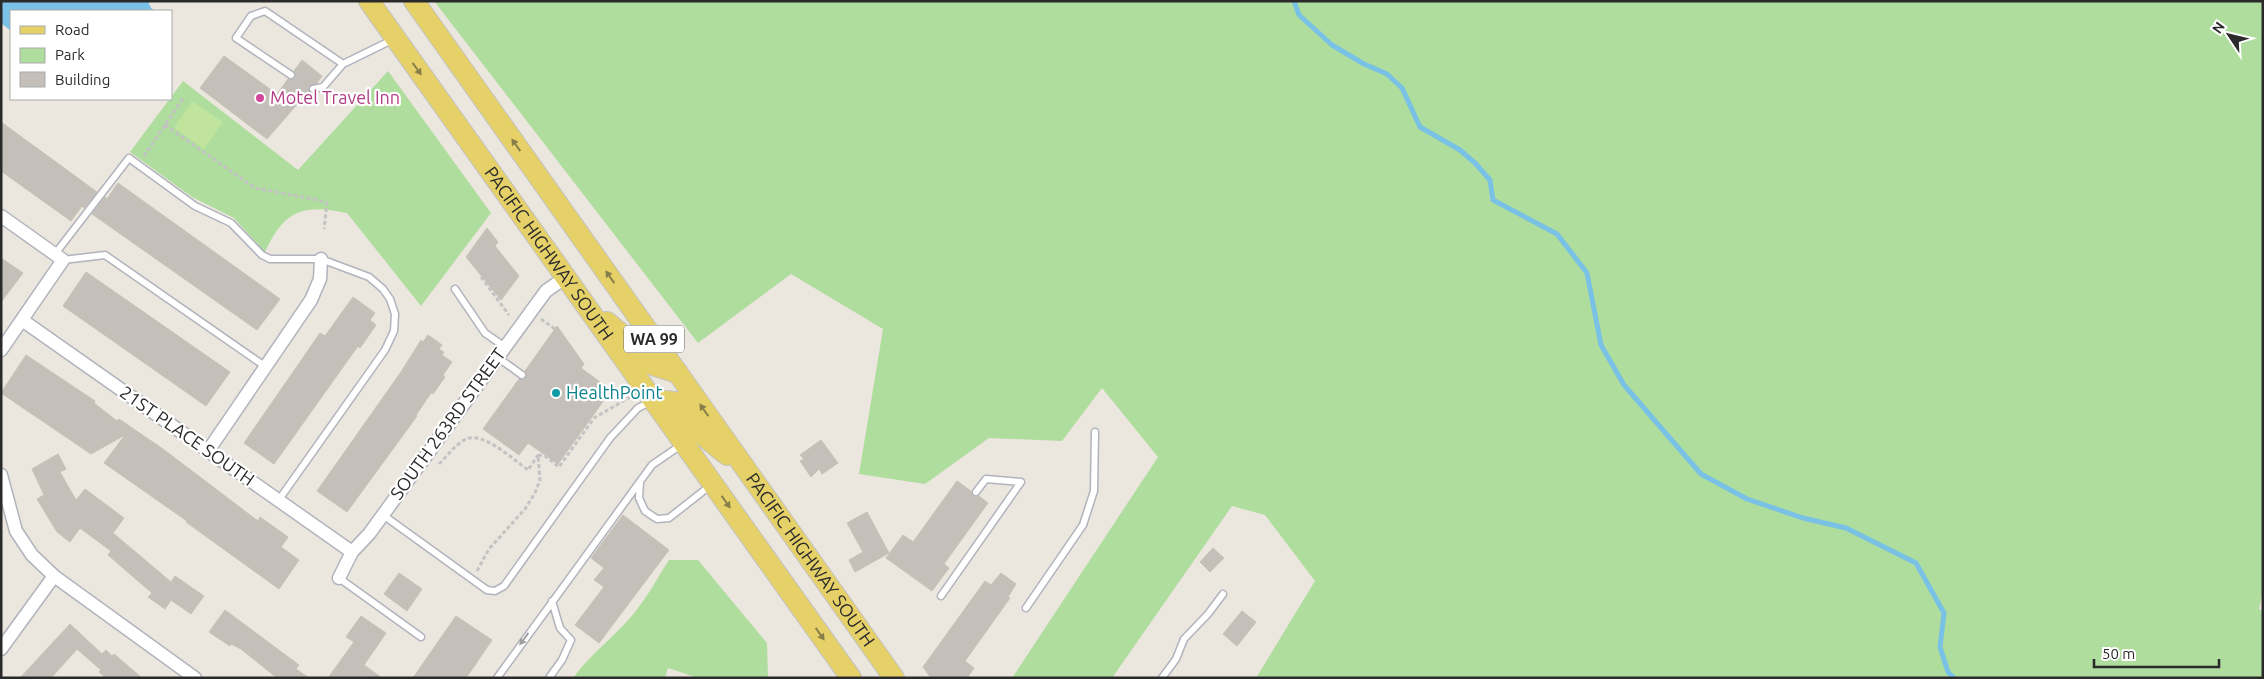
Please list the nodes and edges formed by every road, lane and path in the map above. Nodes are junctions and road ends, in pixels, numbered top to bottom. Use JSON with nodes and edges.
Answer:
{"nodes":[{"id":1,"x":369,"y":1,"type":"edge"},
{"id":2,"x":414,"y":1,"type":"edge"},
{"id":3,"x":395,"y":38,"type":"junction"},
{"id":4,"x":343,"y":64,"type":"junction"},
{"id":5,"x":291,"y":75,"type":"dead end"},
{"id":6,"x":312,"y":89,"type":"dead end"},
{"id":7,"x":184,"y":97,"type":"dead end"},
{"id":8,"x":166,"y":125,"type":"junction"},
{"id":9,"x":137,"y":165,"type":"junction"},
{"id":10,"x":1,"y":216,"type":"edge"},
{"id":11,"x":324,"y":229,"type":"dead end"},
{"id":12,"x":59,"y":257,"type":"junction"},
{"id":13,"x":321,"y":259,"type":"junction"},
{"id":14,"x":481,"y":277,"type":"dead end"},
{"id":15,"x":566,"y":277,"type":"junction"},
{"id":16,"x":455,"y":289,"type":"dead end"},
{"id":17,"x":586,"y":305,"type":"junction"},
{"id":18,"x":509,"y":315,"type":"dead end"},
{"id":19,"x":540,"y":319,"type":"dead end"},
{"id":20,"x":22,"y":320,"type":"junction"},
{"id":21,"x":555,"y":329,"type":"dead end"},
{"id":22,"x":1,"y":350,"type":"edge"},
{"id":23,"x":501,"y":352,"type":"junction"},
{"id":24,"x":266,"y":367,"type":"junction"},
{"id":25,"x":678,"y":373,"type":"junction"},
{"id":26,"x":522,"y":375,"type":"dead end"},
{"id":27,"x":630,"y":397,"type":"dead end"},
{"id":28,"x":653,"y":400,"type":"junction"},
{"id":29,"x":1096,"y":432,"type":"dead end"},
{"id":30,"x":684,"y":443,"type":"junction"},
{"id":31,"x":208,"y":451,"type":"junction"},
{"id":32,"x":538,"y":455,"type":"junction"},
{"id":33,"x":435,"y":463,"type":"dead end"},
{"id":34,"x":746,"y":470,"type":"junction"},
{"id":35,"x":1,"y":475,"type":"edge"},
{"id":36,"x":640,"y":481,"type":"junction"},
{"id":37,"x":713,"y":483,"type":"junction"},
{"id":38,"x":976,"y":492,"type":"dead end"},
{"id":39,"x":278,"y":501,"type":"junction"},
{"id":40,"x":383,"y":515,"type":"junction"},
{"id":41,"x":352,"y":552,"type":"junction"},
{"id":42,"x":54,"y":576,"type":"junction"},
{"id":43,"x":339,"y":578,"type":"joint"},
{"id":44,"x":472,"y":579,"type":"junction"},
{"id":45,"x":1223,"y":594,"type":"dead end"},
{"id":46,"x":941,"y":596,"type":"dead end"},
{"id":47,"x":552,"y":601,"type":"junction"},
{"id":48,"x":1026,"y":608,"type":"dead end"},
{"id":49,"x":421,"y":636,"type":"dead end"},
{"id":50,"x":1,"y":649,"type":"edge"},
{"id":51,"x":195,"y":678,"type":"edge"},
{"id":52,"x":497,"y":678,"type":"edge"},
{"id":53,"x":549,"y":678,"type":"edge"},
{"id":54,"x":851,"y":678,"type":"edge"},
{"id":55,"x":894,"y":678,"type":"edge"},
{"id":56,"x":1162,"y":678,"type":"edge"}],
"edges":[{"from":1,"to":3,"type":"main road","name":"PACIFIC HIGHWAY SOUTH","number":"WA 99"},
{"from":25,"to":2,"type":"main road","name":"PACIFIC HIGHWAY SOUTH","number":"WA 99","one_way":true},
{"from":3,"to":4,"type":"lane"},
{"from":3,"to":15,"type":"main road","name":"PACIFIC HIGHWAY SOUTH","number":"WA 99","one_way":true},
{"from":4,"to":5,"type":"lane"},
{"from":4,"to":6,"type":"lane"},
{"from":7,"to":8,"type":"path"},
{"from":8,"to":9,"type":"path"},
{"from":8,"to":11,"type":"path"},
{"from":9,"to":12,"type":"lane"},
{"from":9,"to":13,"type":"lane"},
{"from":10,"to":12,"type":"street"},
{"from":12,"to":20,"type":"street"},
{"from":12,"to":24,"type":"lane"},
{"from":13,"to":24,"type":"street"},
{"from":13,"to":39,"type":"lane"},
{"from":14,"to":18,"type":"path"},
{"from":15,"to":17,"type":"main road","name":"PACIFIC HIGHWAY SOUTH","number":"WA 99"},
{"from":15,"to":23,"type":"street","name":"SOUTH 263RD STREET"},
{"from":16,"to":23,"type":"lane"},
{"from":17,"to":25,"type":"main road"},
{"from":17,"to":28,"type":"main road","name":"PACIFIC HIGHWAY SOUTH","number":"WA 99"},
{"from":19,"to":21,"type":"path"},
{"from":20,"to":22,"type":"street"},
{"from":20,"to":31,"type":"street","name":"21ST PLACE SOUTH"},
{"from":23,"to":26,"type":"lane"},
{"from":23,"to":40,"type":"street","name":"SOUTH 263RD STREET"},
{"from":24,"to":31,"type":"street"},
{"from":34,"to":25,"type":"main road","name":"PACIFIC HIGHWAY SOUTH","number":"WA 99","one_way":true},
{"from":27,"to":32,"type":"path"},
{"from":28,"to":30,"type":"main road","name":"PACIFIC HIGHWAY SOUTH","number":"WA 99"},
{"from":28,"to":34,"type":"main road"},
{"from":28,"to":44,"type":"lane"},
{"from":29,"to":48,"type":"lane"},
{"from":30,"to":36,"type":"lane"},
{"from":30,"to":37,"type":"main road","name":"PACIFIC HIGHWAY SOUTH","number":"WA 99"},
{"from":31,"to":39,"type":"street","name":"21ST PLACE SOUTH"},
{"from":32,"to":33,"type":"path"},
{"from":32,"to":44,"type":"path"},
{"from":34,"to":55,"type":"main road","name":"PACIFIC HIGHWAY SOUTH","number":"WA 99"},
{"from":35,"to":42,"type":"street"},
{"from":36,"to":37,"type":"lane"},
{"from":36,"to":47,"type":"lane"},
{"from":37,"to":54,"type":"main road","name":"PACIFIC HIGHWAY SOUTH","number":"WA 99","one_way":true},
{"from":38,"to":46,"type":"lane"},
{"from":39,"to":41,"type":"street","name":"21ST PLACE SOUTH"},
{"from":40,"to":41,"type":"street","name":"SOUTH 263RD STREET"},
{"from":40,"to":44,"type":"lane"},
{"from":41,"to":43,"type":"street","name":"SOUTH 263RD STREET"},
{"from":42,"to":50,"type":"street"},
{"from":42,"to":51,"type":"street"},
{"from":43,"to":49,"type":"lane"},
{"from":45,"to":56,"type":"lane"},
{"from":47,"to":52,"type":"lane","one_way":true},
{"from":47,"to":53,"type":"lane"}]}
